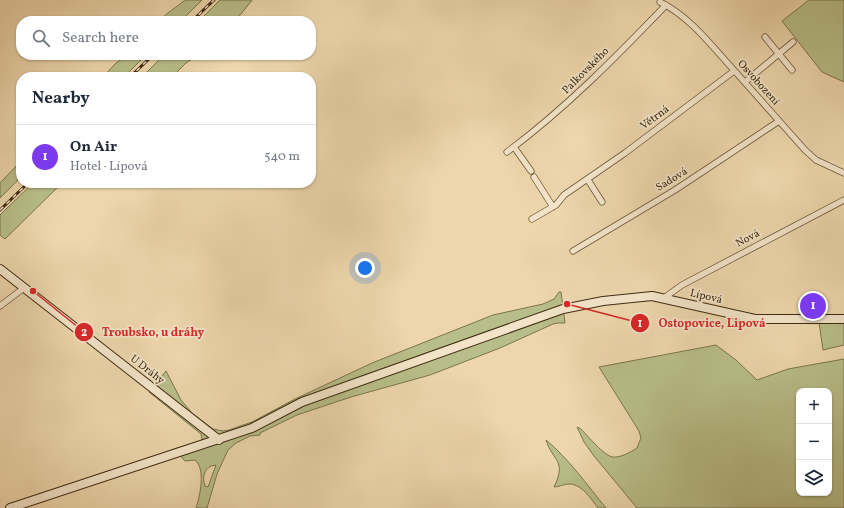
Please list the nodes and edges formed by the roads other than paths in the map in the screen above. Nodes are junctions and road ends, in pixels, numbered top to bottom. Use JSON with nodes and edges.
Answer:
{"nodes":[{"id":1,"x":663,"y":3,"type":"joint"},
{"id":2,"x":765,"y":37,"type":"dead end"},
{"id":3,"x":793,"y":42,"type":"dead end"},
{"id":4,"x":778,"y":54,"type":"junction"},
{"id":5,"x":792,"y":70,"type":"dead end"},
{"id":6,"x":734,"y":71,"type":"junction"},
{"id":7,"x":745,"y":82,"type":"junction"},
{"id":8,"x":779,"y":121,"type":"junction"},
{"id":9,"x":514,"y":147,"type":"junction"},
{"id":10,"x":507,"y":152,"type":"dead end"},
{"id":11,"x":531,"y":171,"type":"dead end"},
{"id":12,"x":844,"y":173,"type":"edge"},
{"id":13,"x":534,"y":177,"type":"dead end"},
{"id":14,"x":588,"y":180,"type":"junction"},
{"id":15,"x":844,"y":200,"type":"edge"},
{"id":16,"x":602,"y":202,"type":"dead end"},
{"id":17,"x":553,"y":207,"type":"junction"},
{"id":18,"x":532,"y":218,"type":"dead end"},
{"id":19,"x":573,"y":251,"type":"dead end"},
{"id":20,"x":0,"y":269,"type":"edge"},
{"id":21,"x":24,"y":288,"type":"junction"},
{"id":22,"x":664,"y":298,"type":"junction"},
{"id":23,"x":0,"y":306,"type":"edge"},
{"id":24,"x":844,"y":320,"type":"edge"},
{"id":25,"x":219,"y":440,"type":"junction"},
{"id":26,"x":10,"y":508,"type":"edge"}],
"edges":[{"from":1,"to":6,"type":"street","name":"Osvobození"},
{"from":1,"to":9,"type":"street","name":"Palkovského"},
{"from":2,"to":4,"type":"street"},
{"from":3,"to":4,"type":"street"},
{"from":4,"to":5,"type":"street"},
{"from":4,"to":7,"type":"street"},
{"from":6,"to":7,"type":"street","name":"Osvobození"},
{"from":6,"to":14,"type":"street","name":"Větrná"},
{"from":7,"to":8,"type":"street","name":"Osvobození"},
{"from":8,"to":12,"type":"street","name":"Osvobození"},
{"from":8,"to":19,"type":"street","name":"Sadová"},
{"from":9,"to":10,"type":"street","name":"Palkovského"},
{"from":9,"to":11,"type":"street"},
{"from":13,"to":17,"type":"street"},
{"from":14,"to":16,"type":"street"},
{"from":14,"to":17,"type":"street","name":"Větrná"},
{"from":15,"to":22,"type":"street","name":"Nová"},
{"from":17,"to":18,"type":"street","name":"Větrná"},
{"from":20,"to":21,"type":"street","name":"U Dráhy"},
{"from":21,"to":23,"type":"street"},
{"from":21,"to":25,"type":"street","name":"U Dráhy"},
{"from":22,"to":24,"type":"street","name":"Lípová"},
{"from":22,"to":25,"type":"street","name":"Lípová"},
{"from":25,"to":26,"type":"street","name":"Lípová"}]}
